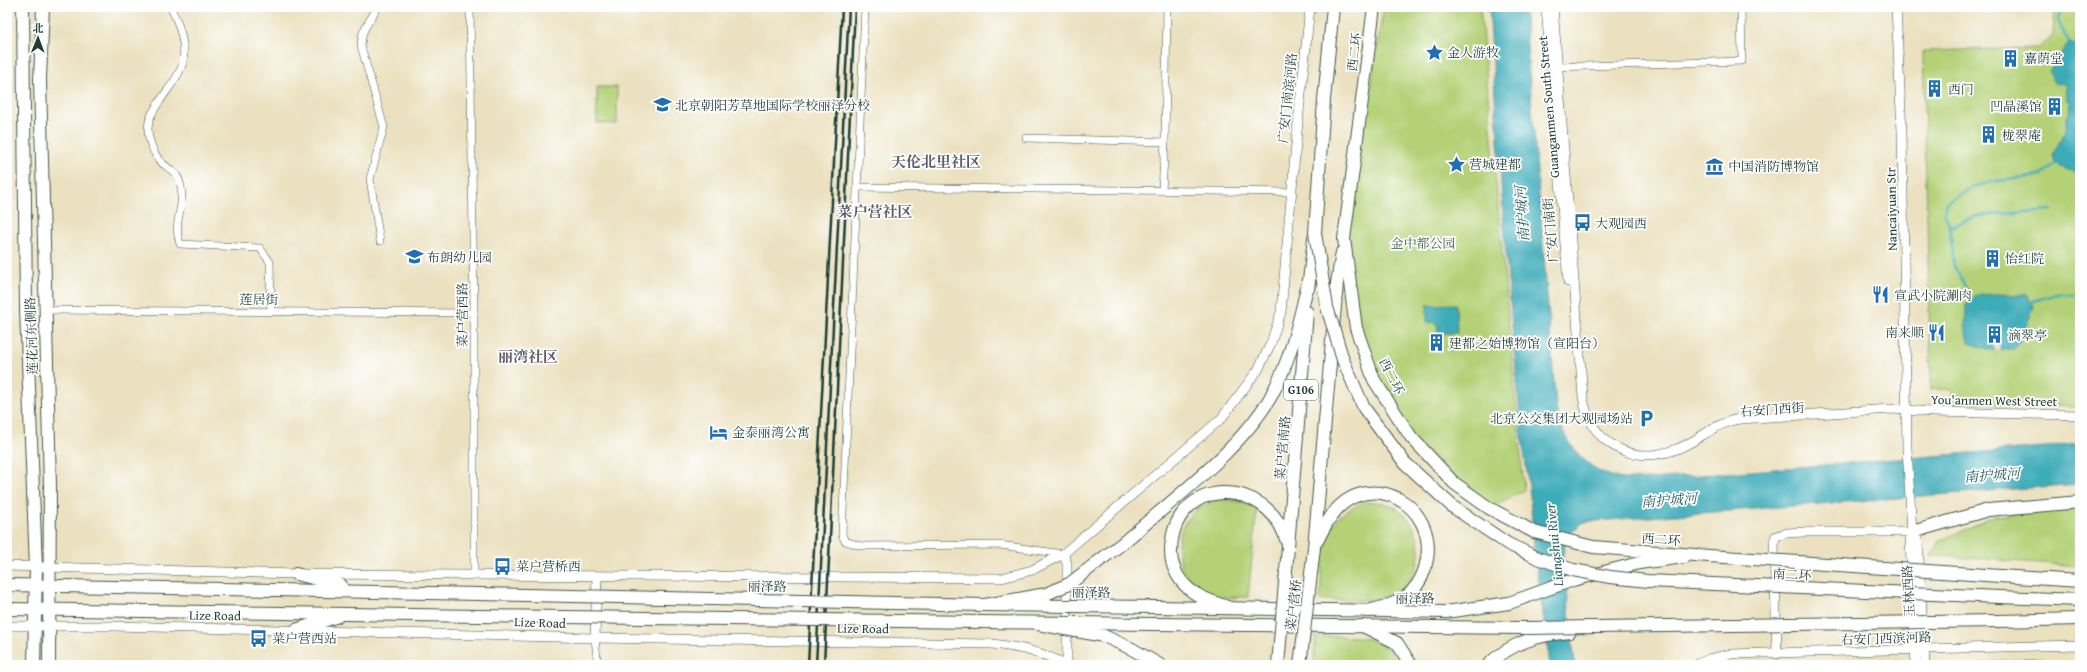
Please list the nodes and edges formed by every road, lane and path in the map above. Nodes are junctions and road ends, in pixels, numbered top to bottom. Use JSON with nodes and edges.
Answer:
{"nodes":[{"id":1,"x":23,"y":7,"type":"edge"},
{"id":2,"x":43,"y":7,"type":"edge"},
{"id":3,"x":170,"y":7,"type":"edge"},
{"id":4,"x":377,"y":7,"type":"edge"},
{"id":5,"x":470,"y":7,"type":"edge"},
{"id":6,"x":865,"y":7,"type":"edge"},
{"id":7,"x":1167,"y":7,"type":"edge"},
{"id":8,"x":1310,"y":7,"type":"edge"},
{"id":9,"x":1333,"y":7,"type":"edge"},
{"id":10,"x":1374,"y":7,"type":"edge"},
{"id":11,"x":1546,"y":7,"type":"edge"},
{"id":12,"x":1553,"y":7,"type":"edge"},
{"id":13,"x":1741,"y":7,"type":"edge"},
{"id":14,"x":1896,"y":7,"type":"edge"},
{"id":15,"x":1554,"y":67,"type":"junction"},
{"id":16,"x":1026,"y":138,"type":"dead end"},
{"id":17,"x":1165,"y":142,"type":"junction"},
{"id":18,"x":857,"y":187,"type":"junction"},
{"id":19,"x":1162,"y":190,"type":"junction"},
{"id":20,"x":1292,"y":192,"type":"junction"},
{"id":21,"x":1315,"y":233,"type":"junction"},
{"id":22,"x":1344,"y":239,"type":"junction"},
{"id":23,"x":380,"y":242,"type":"dead end"},
{"id":24,"x":1308,"y":283,"type":"junction"},
{"id":25,"x":44,"y":310,"type":"junction"},
{"id":26,"x":271,"y":311,"type":"junction"},
{"id":27,"x":474,"y":313,"type":"junction"},
{"id":28,"x":1907,"y":413,"type":"junction"},
{"id":29,"x":2080,"y":415,"type":"edge"},
{"id":30,"x":1602,"y":441,"type":"joint"},
{"id":31,"x":2080,"y":502,"type":"edge"},
{"id":32,"x":1912,"y":532,"type":"junction"},
{"id":33,"x":1508,"y":544,"type":"joint"},
{"id":34,"x":1288,"y":547,"type":"junction"},
{"id":35,"x":1314,"y":548,"type":"junction"},
{"id":36,"x":1063,"y":554,"type":"junction"},
{"id":37,"x":1696,"y":555,"type":"junction"},
{"id":38,"x":7,"y":566,"type":"edge"},
{"id":39,"x":36,"y":567,"type":"junction"},
{"id":40,"x":50,"y":567,"type":"junction"},
{"id":41,"x":296,"y":574,"type":"junction"},
{"id":42,"x":474,"y":575,"type":"junction"},
{"id":43,"x":596,"y":576,"type":"junction"},
{"id":44,"x":2080,"y":581,"type":"edge"},
{"id":45,"x":7,"y":584,"type":"edge"},
{"id":46,"x":36,"y":585,"type":"junction"},
{"id":47,"x":50,"y":585,"type":"junction"},
{"id":48,"x":362,"y":590,"type":"junction"},
{"id":49,"x":479,"y":594,"type":"joint"},
{"id":50,"x":2080,"y":600,"type":"edge"},
{"id":51,"x":986,"y":605,"type":"junction"},
{"id":52,"x":1230,"y":608,"type":"junction"},
{"id":53,"x":7,"y":609,"type":"edge"},
{"id":54,"x":35,"y":609,"type":"junction"},
{"id":55,"x":49,"y":609,"type":"junction"},
{"id":56,"x":1368,"y":611,"type":"junction"},
{"id":57,"x":346,"y":613,"type":"junction"},
{"id":58,"x":2080,"y":619,"type":"edge"},
{"id":59,"x":1038,"y":624,"type":"junction"},
{"id":60,"x":7,"y":626,"type":"edge"},
{"id":61,"x":1363,"y":626,"type":"junction"},
{"id":62,"x":30,"y":627,"type":"junction"},
{"id":63,"x":49,"y":627,"type":"junction"},
{"id":64,"x":1588,"y":628,"type":"junction"},
{"id":65,"x":296,"y":630,"type":"junction"},
{"id":66,"x":595,"y":638,"type":"junction"},
{"id":67,"x":2080,"y":644,"type":"edge"},
{"id":68,"x":1920,"y":650,"type":"junction"},
{"id":69,"x":1778,"y":654,"type":"junction"},
{"id":70,"x":2080,"y":664,"type":"edge"},
{"id":71,"x":34,"y":665,"type":"edge"},
{"id":72,"x":48,"y":665,"type":"edge"},
{"id":73,"x":594,"y":665,"type":"edge"},
{"id":74,"x":1067,"y":665,"type":"edge"},
{"id":75,"x":1160,"y":665,"type":"edge"},
{"id":76,"x":1278,"y":665,"type":"edge"},
{"id":77,"x":1300,"y":665,"type":"edge"},
{"id":78,"x":1411,"y":665,"type":"edge"},
{"id":79,"x":1488,"y":665,"type":"edge"},
{"id":80,"x":1695,"y":665,"type":"edge"},
{"id":81,"x":1916,"y":665,"type":"edge"},
{"id":82,"x":1925,"y":665,"type":"edge"},
{"id":83,"x":1978,"y":665,"type":"edge"}],
"edges":[{"from":1,"to":39,"type":"main road","name":"莲花河东侧路"},
{"from":2,"to":25,"type":"main road","name":"莲花河东侧路"},
{"from":3,"to":26,"type":"street"},
{"from":4,"to":23,"type":"street"},
{"from":5,"to":27,"type":"street","name":"菜户营西路"},
{"from":6,"to":18,"type":"street"},
{"from":7,"to":17,"type":"street"},
{"from":8,"to":20,"type":"street","name":"广安门南滨河路"},
{"from":9,"to":21,"type":"main road","name":"西二环","bridge":true},
{"from":10,"to":22,"type":"main road","name":"西二环"},
{"from":11,"to":15,"type":"street"},
{"from":12,"to":15,"type":"street","name":"Guanganmen South Street"},
{"from":13,"to":15,"type":"street"},
{"from":14,"to":28,"type":"street","name":"Nancaiyuan Str"},
{"from":15,"to":30,"type":"street","name":"Guanganmen South Street"},
{"from":16,"to":17,"type":"street"},
{"from":17,"to":19,"type":"street"},
{"from":18,"to":19,"type":"street"},
{"from":18,"to":36,"type":"street"},
{"from":19,"to":20,"type":"street"},
{"from":20,"to":36,"type":"street","name":"广安门南滨河路"},
{"from":21,"to":24,"type":"main road","name":"菜户营南路","number":"G106","bridge":true},
{"from":21,"to":33,"type":"main road","name":"西二环","bridge":true},
{"from":22,"to":35,"type":"main road","number":"G106"},
{"from":22,"to":37,"type":"main road","name":"西二环"},
{"from":24,"to":34,"type":"main road","name":"菜户营南路","number":"G106"},
{"from":24,"to":51,"type":"main road","bridge":true},
{"from":25,"to":26,"type":"street","name":"莲居街"},
{"from":25,"to":40,"type":"main road","name":"莲花河东侧路"},
{"from":26,"to":27,"type":"street","name":"莲居街"},
{"from":27,"to":42,"type":"street","name":"菜户营西路"},
{"from":28,"to":29,"type":"street","name":"You'anmen West Street"},
{"from":28,"to":30,"type":"street","name":"右安门西街"},
{"from":28,"to":32,"type":"street","name":"玉林西路"},
{"from":31,"to":32,"type":"main road"},
{"from":32,"to":68,"type":"street","name":"玉林西路"},
{"from":32,"to":69,"type":"street"},
{"from":33,"to":50,"type":"main road","name":"南二环","bridge":true},
{"from":34,"to":52,"type":"main road"},
{"from":34,"to":76,"type":"main road","name":"菜户营南路","number":"G106","bridge":true},
{"from":35,"to":56,"type":"main road"},
{"from":35,"to":77,"type":"main road","name":"菜户营桥","number":"G106","bridge":true},
{"from":36,"to":43,"type":"street","name":"广安门南滨河路"},
{"from":36,"to":74,"type":"street"},
{"from":37,"to":44,"type":"main road","name":"南二环","bridge":true},
{"from":37,"to":56,"type":"main road","name":"丽泽路","bridge":true},
{"from":38,"to":39,"type":"street"},
{"from":39,"to":40,"type":"street"},
{"from":39,"to":46,"type":"main road","name":"莲花河东侧路"},
{"from":40,"to":41,"type":"street"},
{"from":40,"to":47,"type":"main road","name":"莲花河东侧路"},
{"from":41,"to":42,"type":"street"},
{"from":41,"to":48,"type":"main road"},
{"from":42,"to":43,"type":"street"},
{"from":43,"to":66,"type":"street"},
{"from":45,"to":46,"type":"main road","name":"Lize Road"},
{"from":46,"to":47,"type":"main road","name":"Lize Road"},
{"from":46,"to":54,"type":"main road","name":"莲花河东侧路"},
{"from":47,"to":48,"type":"main road","name":"Lize Road"},
{"from":47,"to":55,"type":"main road","name":"莲花河东侧路"},
{"from":48,"to":49,"type":"main road","name":"Lize Road"},
{"from":49,"to":51,"type":"main road","name":"丽泽路","bridge":true},
{"from":51,"to":52,"type":"main road","name":"丽泽路","bridge":true},
{"from":52,"to":56,"type":"main road","name":"丽泽路"},
{"from":53,"to":54,"type":"main road","name":"Lize Road"},
{"from":54,"to":55,"type":"main road","name":"Lize Road"},
{"from":54,"to":62,"type":"main road","name":"莲花河东侧路"},
{"from":55,"to":57,"type":"main road","name":"Lize Road"},
{"from":55,"to":63,"type":"main road","name":"莲花河东侧路"},
{"from":57,"to":59,"type":"main road","name":"Lize Road","bridge":true},
{"from":57,"to":65,"type":"main road"},
{"from":58,"to":64,"type":"main road","bridge":true},
{"from":59,"to":61,"type":"main road","bridge":true},
{"from":59,"to":75,"type":"main road","bridge":true},
{"from":60,"to":62,"type":"street","name":"Lize Road"},
{"from":61,"to":64,"type":"main road","bridge":true},
{"from":61,"to":78,"type":"main road"},
{"from":62,"to":63,"type":"street","name":"Lize Road"},
{"from":62,"to":71,"type":"main road","name":"莲花河东侧路"},
{"from":63,"to":65,"type":"street","name":"Lize Road"},
{"from":63,"to":72,"type":"main road","name":"莲花河东侧路"},
{"from":64,"to":79,"type":"main road","bridge":true},
{"from":65,"to":66,"type":"street","name":"Lize Road"},
{"from":66,"to":73,"type":"street"},
{"from":66,"to":74,"type":"street","name":"Lize Road"},
{"from":67,"to":68,"type":"street","name":"右安门西滨河路"},
{"from":68,"to":69,"type":"street","name":"右安门西滨河路"},
{"from":68,"to":81,"type":"street"},
{"from":68,"to":82,"type":"street"},
{"from":69,"to":80,"type":"street","name":"右安门西滨河路"},
{"from":70,"to":83,"type":"street"}]}
